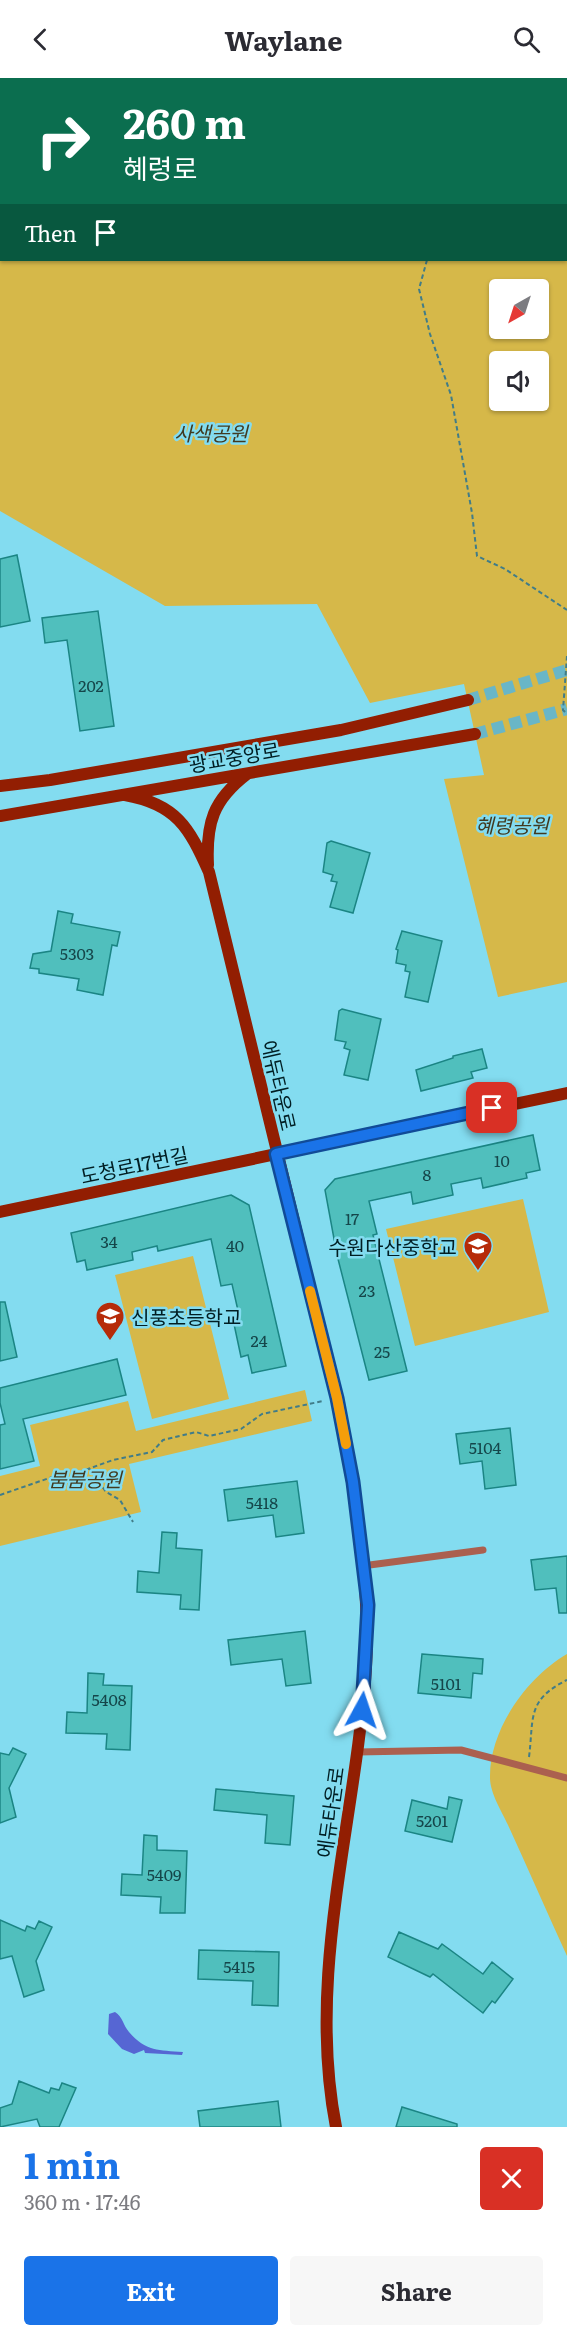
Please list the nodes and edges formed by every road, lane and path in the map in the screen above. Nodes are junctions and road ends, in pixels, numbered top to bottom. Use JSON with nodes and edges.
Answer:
{"nodes":[{"id":1,"x":427,"y":261,"type":"edge"},
{"id":2,"x":567,"y":610,"type":"edge"},
{"id":3,"x":567,"y":656,"type":"edge"},
{"id":4,"x":468,"y":700,"type":"tunnel mouth"},
{"id":5,"x":567,"y":714,"type":"edge"},
{"id":6,"x":475,"y":734,"type":"tunnel mouth"},
{"id":7,"x":249,"y":772,"type":"junction"},
{"id":8,"x":0,"y":786,"type":"edge"},
{"id":9,"x":125,"y":795,"type":"junction"},
{"id":10,"x":0,"y":816,"type":"edge"},
{"id":11,"x":209,"y":872,"type":"junction"},
{"id":12,"x":567,"y":1093,"type":"edge"},
{"id":13,"x":276,"y":1154,"type":"junction"},
{"id":14,"x":0,"y":1212,"type":"edge"},
{"id":15,"x":337,"y":1398,"type":"junction"},
{"id":16,"x":90,"y":1469,"type":"junction"},
{"id":17,"x":0,"y":1495,"type":"edge"},
{"id":18,"x":133,"y":1522,"type":"dead end"},
{"id":19,"x":483,"y":1550,"type":"dead end"},
{"id":20,"x":362,"y":1566,"type":"junction"},
{"id":21,"x":567,"y":1680,"type":"edge"},
{"id":22,"x":358,"y":1752,"type":"junction"},
{"id":23,"x":528,"y":1766,"type":"junction"},
{"id":24,"x":567,"y":1778,"type":"edge"},
{"id":25,"x":336,"y":2127,"type":"edge"}],
"edges":[{"from":1,"to":2,"type":"path"},
{"from":3,"to":5,"type":"path"},
{"from":4,"to":8,"type":"street","name":"광교중앙로"},
{"from":6,"to":7,"type":"street","name":"광교중앙로"},
{"from":7,"to":9,"type":"street","name":"광교중앙로"},
{"from":7,"to":11,"type":"street"},
{"from":9,"to":10,"type":"street","name":"광교중앙로"},
{"from":9,"to":11,"type":"street"},
{"from":11,"to":13,"type":"street","name":"에듀타운로"},
{"from":12,"to":13,"type":"street","name":"도청로17번길"},
{"from":13,"to":14,"type":"street","name":"도청로17번길"},
{"from":13,"to":15,"type":"street","name":"에듀타운로"},
{"from":15,"to":16,"type":"path"},
{"from":15,"to":20,"type":"street","name":"에듀타운로"},
{"from":16,"to":17,"type":"path"},
{"from":16,"to":18,"type":"path"},
{"from":19,"to":20,"type":"lane"},
{"from":20,"to":22,"type":"street","name":"에듀타운로"},
{"from":21,"to":23,"type":"path"},
{"from":22,"to":23,"type":"lane"},
{"from":22,"to":25,"type":"street","name":"에듀타운로"},
{"from":23,"to":24,"type":"lane"}]}
